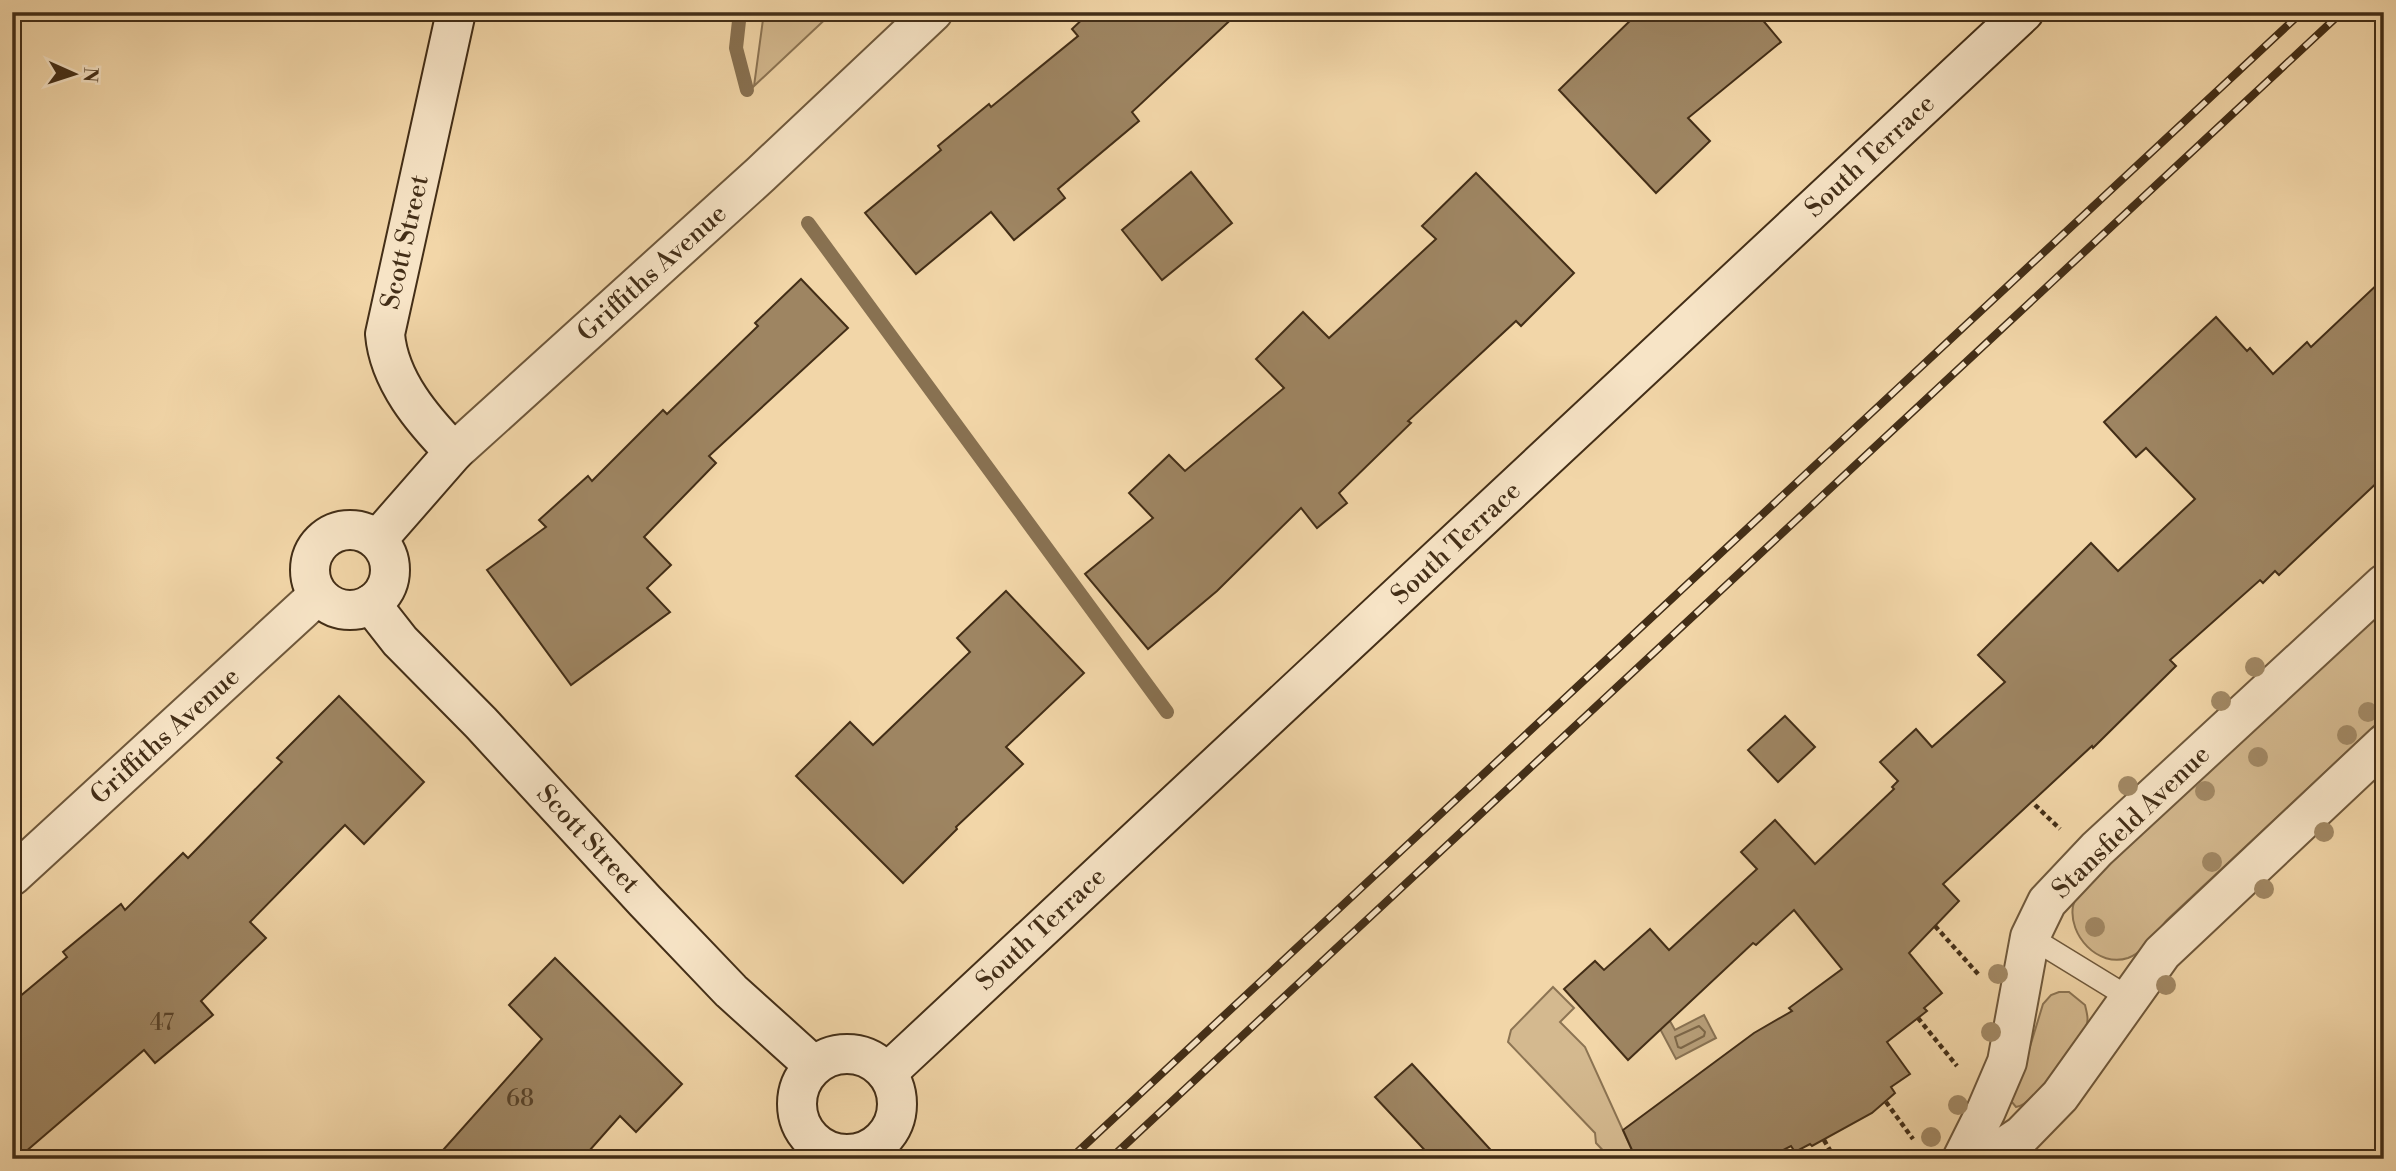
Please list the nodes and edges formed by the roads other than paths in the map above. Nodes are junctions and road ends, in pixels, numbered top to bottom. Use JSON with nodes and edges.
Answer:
{"nodes":[{"id":1,"x":456,"y":12,"type":"edge"},
{"id":2,"x":933,"y":12,"type":"edge"},
{"id":3,"x":2024,"y":12,"type":"edge"},
{"id":4,"x":454,"y":452,"type":"junction"},
{"id":5,"x":377,"y":540,"type":"junction"},
{"id":6,"x":2384,"y":584,"type":"edge"},
{"id":7,"x":318,"y":595,"type":"junction"},
{"id":8,"x":371,"y":604,"type":"junction"},
{"id":9,"x":2384,"y":744,"type":"edge"},
{"id":10,"x":12,"y":876,"type":"edge"},
{"id":11,"x":2030,"y":937,"type":"junction"},
{"id":12,"x":2128,"y":997,"type":"junction"},
{"id":13,"x":813,"y":1065,"type":"junction"},
{"id":14,"x":887,"y":1073,"type":"junction"},
{"id":15,"x":806,"y":1151,"type":"edge"},
{"id":16,"x":1962,"y":1159,"type":"edge"},
{"id":17,"x":1986,"y":1159,"type":"edge"}],
"edges":[{"from":1,"to":4,"type":"street","name":"Scott Street"},
{"from":2,"to":4,"type":"street","name":"Griffiths Avenue"},
{"from":3,"to":14,"type":"street","name":"South Terrace"},
{"from":4,"to":5,"type":"street","name":"Griffiths Avenue"},
{"from":5,"to":7,"type":"street"},
{"from":5,"to":8,"type":"street"},
{"from":6,"to":11,"type":"street","name":"Stansfield Avenue"},
{"from":7,"to":8,"type":"street"},
{"from":7,"to":10,"type":"street","name":"Griffiths Avenue"},
{"from":8,"to":13,"type":"street","name":"Scott Street"},
{"from":9,"to":12,"type":"street"},
{"from":11,"to":12,"type":"lane"},
{"from":11,"to":16,"type":"street","name":"Stansfield Avenue"},
{"from":12,"to":17,"type":"street"},
{"from":13,"to":14,"type":"street"},
{"from":13,"to":15,"type":"street"},
{"from":14,"to":15,"type":"street"}]}
